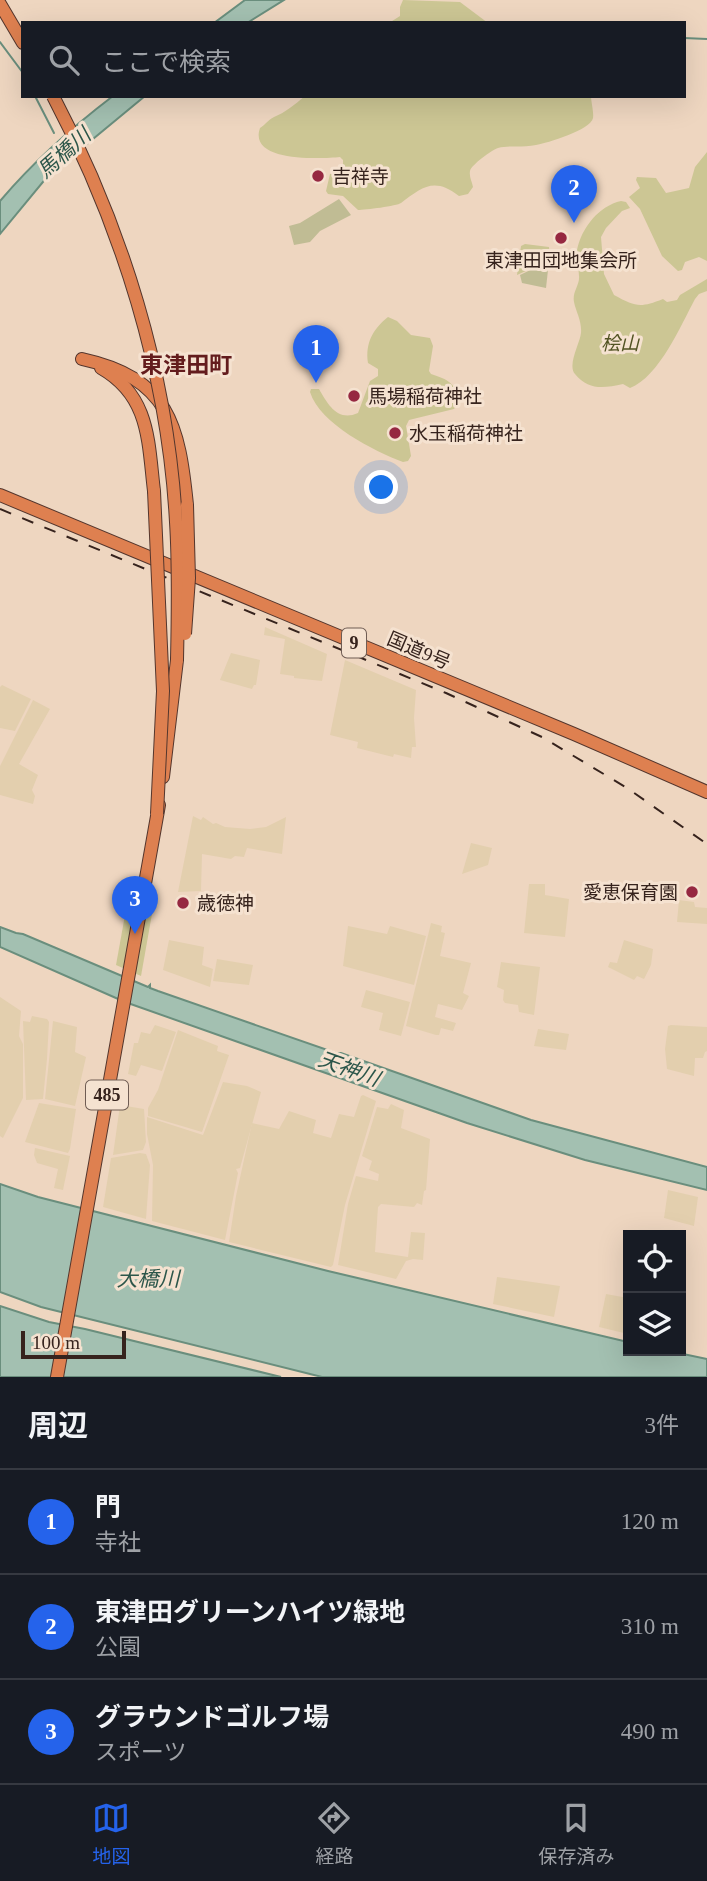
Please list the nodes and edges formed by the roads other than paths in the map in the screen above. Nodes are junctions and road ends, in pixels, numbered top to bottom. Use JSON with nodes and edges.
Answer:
{"nodes":[{"id":1,"x":0,"y":4,"type":"edge"},
{"id":2,"x":21,"y":40,"type":"edge"},
{"id":3,"x":54,"y":98,"type":"edge"},
{"id":4,"x":0,"y":495,"type":"edge"},
{"id":5,"x":177,"y":660,"type":"junction"},
{"id":6,"x":707,"y":792,"type":"edge"},
{"id":7,"x":157,"y":814,"type":"junction"},
{"id":8,"x":57,"y":1377,"type":"edge"}],
"edges":[{"from":1,"to":2,"type":"highway"},
{"from":3,"to":5,"type":"highway","number":"485","bridge":true},
{"from":4,"to":6,"type":"highway","name":"国道9号","number":"9"},
{"from":5,"to":7,"type":"highway","number":"485","bridge":true},
{"from":5,"to":7,"type":"highway","bridge":true},
{"from":7,"to":8,"type":"highway","number":"485"}]}
